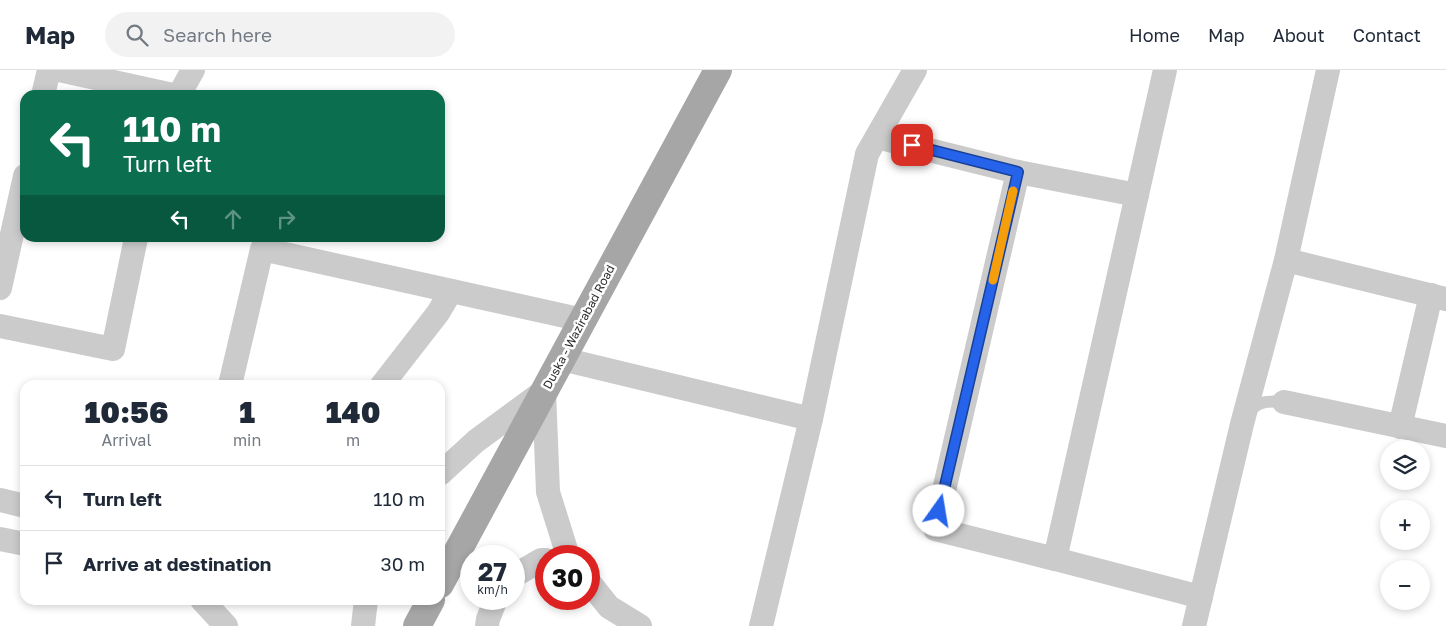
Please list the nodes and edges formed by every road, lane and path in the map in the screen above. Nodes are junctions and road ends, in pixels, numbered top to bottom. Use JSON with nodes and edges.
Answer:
{"nodes":[{"id":1,"x":49,"y":70,"type":"edge"},
{"id":2,"x":59,"y":70,"type":"edge"},
{"id":3,"x":193,"y":70,"type":"edge"},
{"id":4,"x":718,"y":70,"type":"edge"},
{"id":5,"x":915,"y":70,"type":"edge"},
{"id":6,"x":1165,"y":70,"type":"edge"},
{"id":7,"x":1328,"y":70,"type":"edge"},
{"id":8,"x":44,"y":90,"type":"edge"},
{"id":9,"x":150,"y":90,"type":"edge"},
{"id":10,"x":182,"y":90,"type":"edge"},
{"id":11,"x":877,"y":137,"type":"junction"},
{"id":12,"x":1018,"y":172,"type":"junction"},
{"id":13,"x":1137,"y":194,"type":"junction"},
{"id":14,"x":20,"y":198,"type":"edge"},
{"id":15,"x":135,"y":242,"type":"edge"},
{"id":16,"x":1286,"y":260,"type":"junction"},
{"id":17,"x":0,"y":288,"type":"edge"},
{"id":18,"x":451,"y":291,"type":"junction"},
{"id":19,"x":1438,"y":297,"type":"edge"},
{"id":20,"x":582,"y":320,"type":"junction"},
{"id":21,"x":0,"y":326,"type":"edge"},
{"id":22,"x":562,"y":359,"type":"junction"},
{"id":23,"x":231,"y":380,"type":"edge"},
{"id":24,"x":386,"y":380,"type":"edge"},
{"id":25,"x":544,"y":391,"type":"junction"},
{"id":26,"x":1284,"y":402,"type":"joint"},
{"id":27,"x":810,"y":419,"type":"junction"},
{"id":28,"x":1242,"y":424,"type":"junction"},
{"id":29,"x":1400,"y":426,"type":"junction"},
{"id":30,"x":1446,"y":436,"type":"edge"},
{"id":31,"x":445,"y":470,"type":"edge"},
{"id":32,"x":0,"y":500,"type":"edge"},
{"id":33,"x":20,"y":505,"type":"edge"},
{"id":34,"x":0,"y":539,"type":"edge"},
{"id":35,"x":20,"y":543,"type":"edge"},
{"id":36,"x":565,"y":545,"type":"edge"},
{"id":37,"x":1055,"y":559,"type":"junction"},
{"id":38,"x":445,"y":575,"type":"edge"},
{"id":39,"x":600,"y":595,"type":"edge"},
{"id":40,"x":1201,"y":597,"type":"junction"},
{"id":41,"x":207,"y":605,"type":"edge"},
{"id":42,"x":365,"y":605,"type":"edge"},
{"id":43,"x":429,"y":605,"type":"edge"},
{"id":44,"x":492,"y":610,"type":"edge"},
{"id":45,"x":226,"y":626,"type":"edge"},
{"id":46,"x":363,"y":626,"type":"edge"},
{"id":47,"x":417,"y":626,"type":"edge"},
{"id":48,"x":487,"y":626,"type":"edge"},
{"id":49,"x":640,"y":626,"type":"edge"},
{"id":50,"x":761,"y":626,"type":"edge"},
{"id":51,"x":1194,"y":626,"type":"edge"}],
"edges":[{"from":1,"to":8,"type":"street"},
{"from":2,"to":9,"type":"street"},
{"from":3,"to":10,"type":"street"},
{"from":4,"to":20,"type":"main road","name":"Duska - Wazirabad Road"},
{"from":5,"to":11,"type":"street"},
{"from":6,"to":13,"type":"street"},
{"from":7,"to":16,"type":"street"},
{"from":11,"to":12,"type":"street"},
{"from":11,"to":27,"type":"street"},
{"from":12,"to":13,"type":"street"},
{"from":12,"to":37,"type":"street"},
{"from":13,"to":37,"type":"street"},
{"from":14,"to":17,"type":"street"},
{"from":15,"to":21,"type":"street"},
{"from":16,"to":19,"type":"street"},
{"from":16,"to":28,"type":"street"},
{"from":18,"to":20,"type":"street"},
{"from":18,"to":23,"type":"street"},
{"from":18,"to":24,"type":"street"},
{"from":19,"to":29,"type":"street"},
{"from":20,"to":22,"type":"main road","name":"Duska - Wazirabad Road"},
{"from":22,"to":25,"type":"main road","name":"Duska - Wazirabad Road"},
{"from":22,"to":27,"type":"street"},
{"from":25,"to":31,"type":"street"},
{"from":25,"to":36,"type":"street"},
{"from":25,"to":38,"type":"main road","name":"Duska - Wazirabad Road"},
{"from":26,"to":28,"type":"lane"},
{"from":26,"to":29,"type":"street"},
{"from":27,"to":50,"type":"street"},
{"from":28,"to":40,"type":"street"},
{"from":29,"to":30,"type":"street"},
{"from":32,"to":33,"type":"street"},
{"from":34,"to":35,"type":"street"},
{"from":37,"to":40,"type":"street"},
{"from":39,"to":49,"type":"street"},
{"from":40,"to":51,"type":"street"},
{"from":41,"to":45,"type":"street"},
{"from":42,"to":46,"type":"street"},
{"from":43,"to":47,"type":"main road"},
{"from":44,"to":48,"type":"street"}]}
